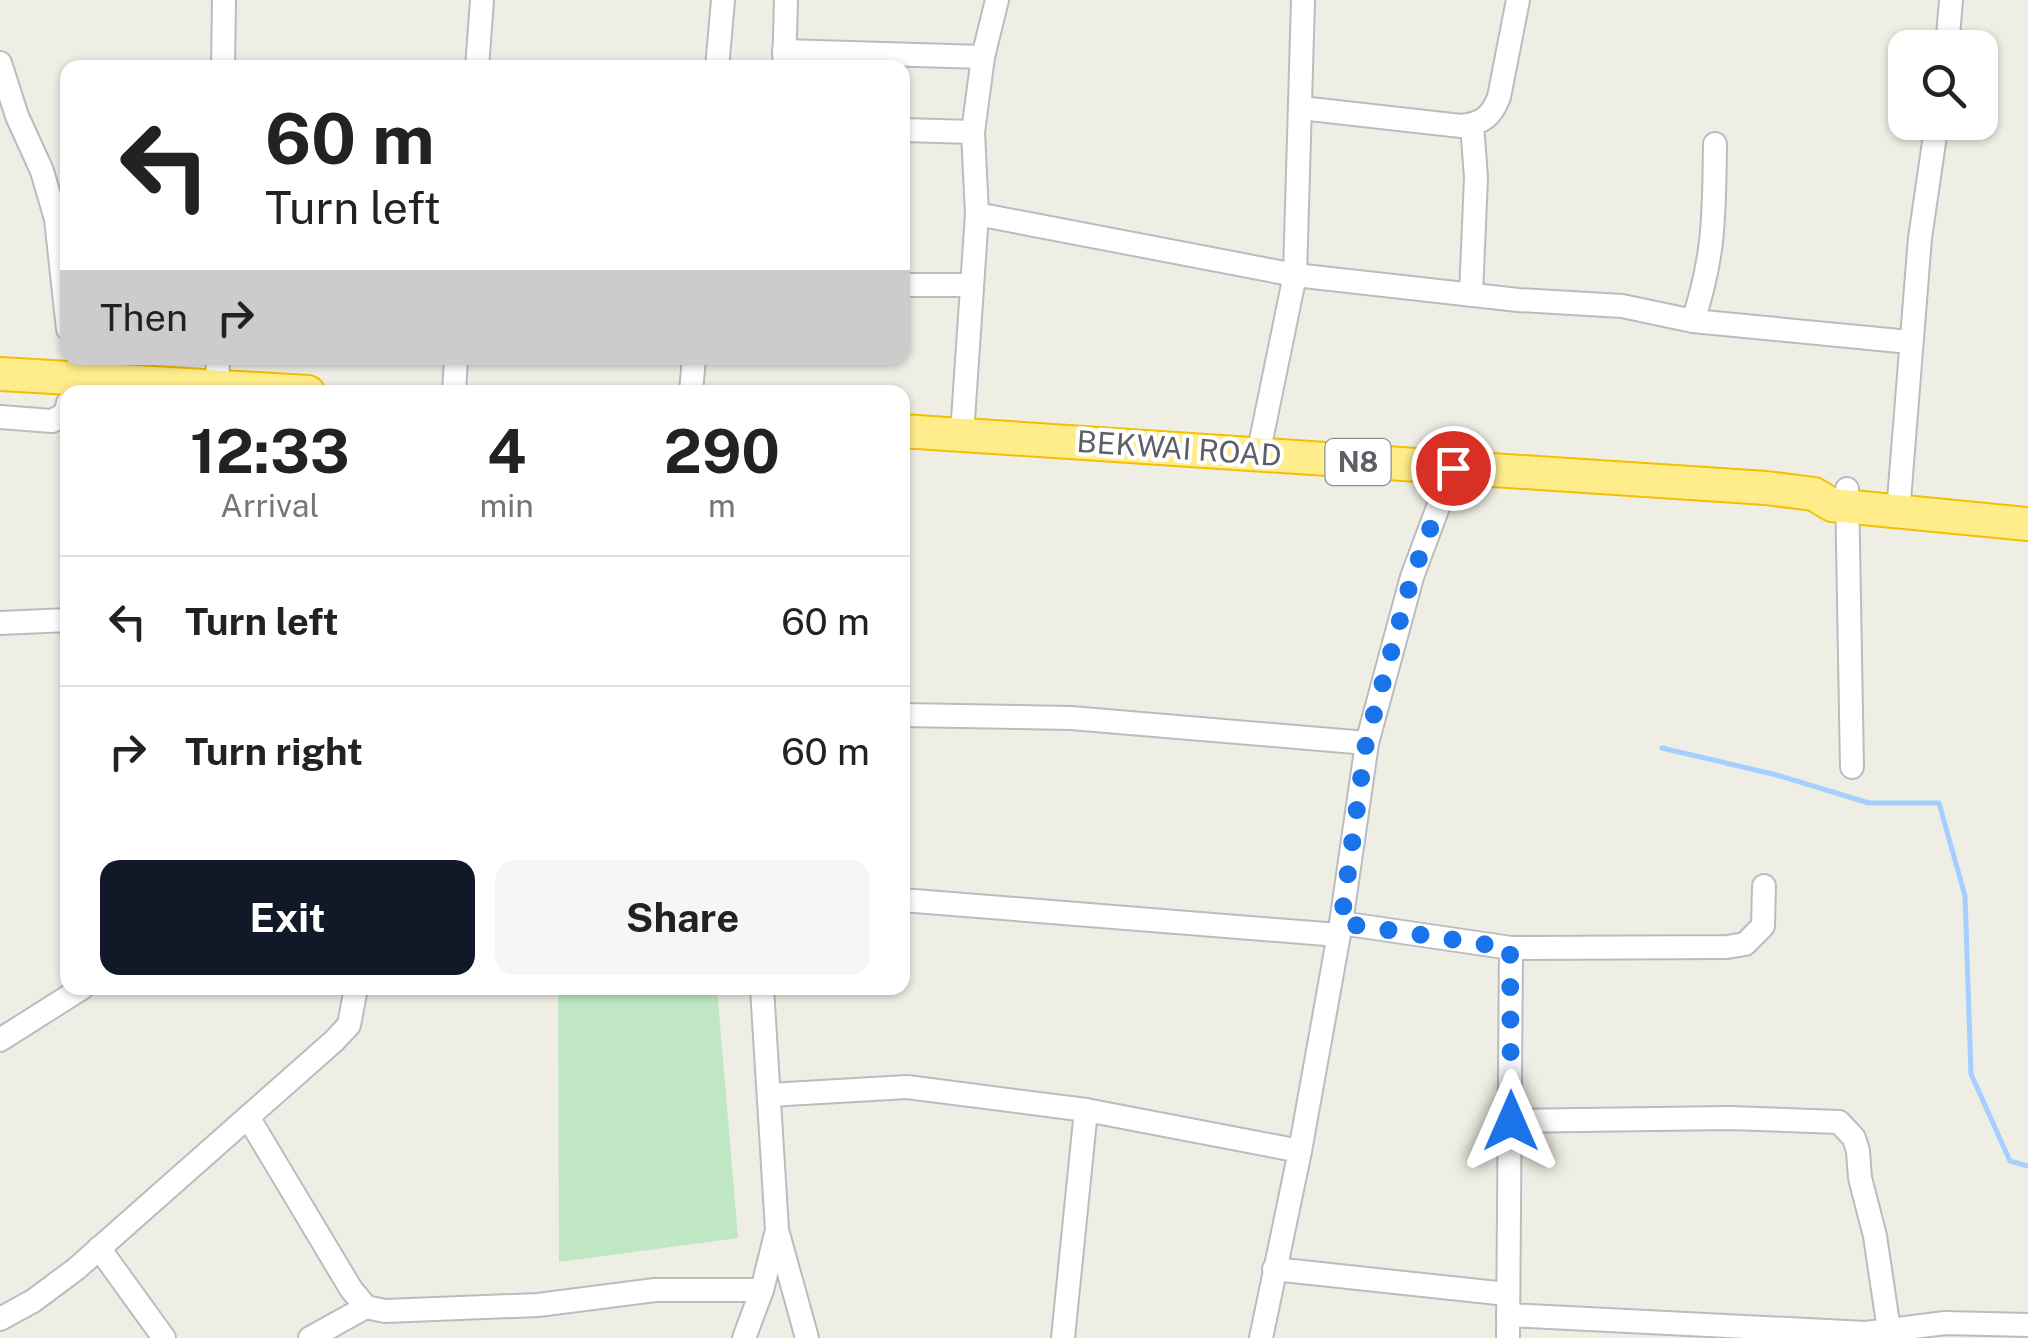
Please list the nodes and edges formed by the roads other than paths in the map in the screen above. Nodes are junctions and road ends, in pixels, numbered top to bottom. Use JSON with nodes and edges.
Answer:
{"nodes":[{"id":1,"x":224,"y":0,"type":"edge"},
{"id":2,"x":482,"y":0,"type":"edge"},
{"id":3,"x":723,"y":0,"type":"edge"},
{"id":4,"x":786,"y":0,"type":"edge"},
{"id":5,"x":998,"y":0,"type":"edge"},
{"id":6,"x":1302,"y":0,"type":"edge"},
{"id":7,"x":1518,"y":0,"type":"edge"},
{"id":8,"x":1951,"y":0,"type":"edge"},
{"id":9,"x":1948,"y":30,"type":"edge"},
{"id":10,"x":983,"y":57,"type":"junction"},
{"id":11,"x":784,"y":59,"type":"edge"},
{"id":12,"x":223,"y":60,"type":"edge"},
{"id":13,"x":478,"y":60,"type":"edge"},
{"id":14,"x":718,"y":60,"type":"edge"},
{"id":15,"x":0,"y":64,"type":"edge"},
{"id":16,"x":1301,"y":108,"type":"junction"},
{"id":17,"x":1472,"y":125,"type":"junction"},
{"id":18,"x":910,"y":130,"type":"edge"},
{"id":19,"x":973,"y":132,"type":"junction"},
{"id":20,"x":1934,"y":140,"type":"edge"},
{"id":21,"x":1715,"y":144,"type":"dead end"},
{"id":22,"x":976,"y":214,"type":"junction"},
{"id":23,"x":60,"y":256,"type":"edge"},
{"id":24,"x":1294,"y":276,"type":"junction"},
{"id":25,"x":910,"y":285,"type":"edge"},
{"id":26,"x":972,"y":285,"type":"junction"},
{"id":27,"x":1471,"y":294,"type":"junction"},
{"id":28,"x":1693,"y":321,"type":"junction"},
{"id":29,"x":1910,"y":342,"type":"junction"},
{"id":30,"x":218,"y":372,"type":"edge"},
{"id":31,"x":0,"y":374,"type":"edge"},
{"id":32,"x":70,"y":383,"type":"edge"},
{"id":33,"x":276,"y":385,"type":"edge"},
{"id":34,"x":0,"y":417,"type":"edge"},
{"id":35,"x":60,"y":417,"type":"edge"},
{"id":36,"x":910,"y":431,"type":"edge"},
{"id":37,"x":962,"y":434,"type":"junction"},
{"id":38,"x":1258,"y":456,"type":"junction"},
{"id":39,"x":1453,"y":468,"type":"junction"},
{"id":40,"x":1847,"y":497,"type":"junction"},
{"id":41,"x":1899,"y":503,"type":"junction"},
{"id":42,"x":2028,"y":503,"type":"edge"},
{"id":43,"x":2028,"y":524,"type":"edge"},
{"id":44,"x":60,"y":620,"type":"edge"},
{"id":45,"x":0,"y":624,"type":"edge"},
{"id":46,"x":910,"y":715,"type":"edge"},
{"id":47,"x":1366,"y":743,"type":"junction"},
{"id":48,"x":1852,"y":767,"type":"dead end"},
{"id":49,"x":1764,"y":886,"type":"dead end"},
{"id":50,"x":910,"y":901,"type":"edge"},
{"id":51,"x":1340,"y":929,"type":"junction"},
{"id":52,"x":1510,"y":948,"type":"junction"},
{"id":53,"x":71,"y":995,"type":"edge"},
{"id":54,"x":355,"y":995,"type":"edge"},
{"id":55,"x":762,"y":995,"type":"edge"},
{"id":56,"x":0,"y":1040,"type":"edge"},
{"id":57,"x":768,"y":1095,"type":"junction"},
{"id":58,"x":1086,"y":1110,"type":"junction"},
{"id":59,"x":248,"y":1117,"type":"junction"},
{"id":60,"x":1511,"y":1121,"type":"junction"},
{"id":61,"x":1300,"y":1151,"type":"junction"},
{"id":62,"x":776,"y":1230,"type":"junction"},
{"id":63,"x":99,"y":1248,"type":"junction"},
{"id":64,"x":1274,"y":1269,"type":"junction"},
{"id":65,"x":762,"y":1290,"type":"junction"},
{"id":66,"x":366,"y":1307,"type":"junction"},
{"id":67,"x":1508,"y":1316,"type":"edge"},
{"id":68,"x":0,"y":1319,"type":"edge"},
{"id":69,"x":2028,"y":1325,"type":"edge"},
{"id":70,"x":1874,"y":1334,"type":"edge"},
{"id":71,"x":164,"y":1338,"type":"edge"},
{"id":72,"x":310,"y":1338,"type":"edge"},
{"id":73,"x":744,"y":1338,"type":"edge"},
{"id":74,"x":807,"y":1338,"type":"edge"},
{"id":75,"x":1062,"y":1338,"type":"edge"},
{"id":76,"x":1261,"y":1338,"type":"edge"}],
"edges":[{"from":1,"to":12,"type":"street"},
{"from":2,"to":13,"type":"street"},
{"from":3,"to":14,"type":"street"},
{"from":4,"to":11,"type":"street"},
{"from":5,"to":10,"type":"street"},
{"from":6,"to":16,"type":"street"},
{"from":7,"to":17,"type":"street"},
{"from":8,"to":9,"type":"street"},
{"from":10,"to":11,"type":"street"},
{"from":10,"to":19,"type":"street"},
{"from":15,"to":23,"type":"street"},
{"from":16,"to":17,"type":"street"},
{"from":16,"to":24,"type":"street"},
{"from":17,"to":27,"type":"street"},
{"from":18,"to":19,"type":"street"},
{"from":19,"to":22,"type":"street"},
{"from":20,"to":29,"type":"street"},
{"from":21,"to":28,"type":"street"},
{"from":22,"to":24,"type":"street"},
{"from":22,"to":26,"type":"street"},
{"from":24,"to":27,"type":"street"},
{"from":24,"to":38,"type":"street"},
{"from":25,"to":26,"type":"street"},
{"from":26,"to":37,"type":"street"},
{"from":27,"to":28,"type":"street"},
{"from":28,"to":29,"type":"street"},
{"from":29,"to":41,"type":"street"},
{"from":30,"to":32,"type":"highway"},
{"from":30,"to":33,"type":"highway"},
{"from":31,"to":32,"type":"highway"},
{"from":34,"to":35,"type":"street"},
{"from":36,"to":37,"type":"highway","name":"BEKWAI ROAD","number":"N8"},
{"from":37,"to":38,"type":"highway","name":"BEKWAI ROAD","number":"N8"},
{"from":38,"to":39,"type":"highway","name":"BEKWAI ROAD","number":"N8"},
{"from":39,"to":40,"type":"highway","name":"BEKWAI ROAD","number":"N8"},
{"from":39,"to":47,"type":"street"},
{"from":40,"to":41,"type":"highway","name":"BEKWAI ROAD","number":"N8"},
{"from":40,"to":48,"type":"street"},
{"from":41,"to":42,"type":"highway","name":"BEKWAI ROAD","number":"N8"},
{"from":41,"to":43,"type":"highway","name":"BEKWAI ROAD","number":"N8"},
{"from":44,"to":45,"type":"street"},
{"from":46,"to":47,"type":"street"},
{"from":47,"to":51,"type":"street"},
{"from":49,"to":52,"type":"street"},
{"from":50,"to":51,"type":"street"},
{"from":51,"to":52,"type":"street"},
{"from":51,"to":61,"type":"street"},
{"from":52,"to":60,"type":"street"},
{"from":53,"to":56,"type":"street"},
{"from":54,"to":59,"type":"street"},
{"from":55,"to":57,"type":"street"},
{"from":57,"to":58,"type":"street"},
{"from":57,"to":62,"type":"street"},
{"from":58,"to":61,"type":"street"},
{"from":58,"to":75,"type":"street"},
{"from":59,"to":63,"type":"street"},
{"from":59,"to":66,"type":"street"},
{"from":60,"to":67,"type":"street"},
{"from":60,"to":70,"type":"street"},
{"from":61,"to":64,"type":"street"},
{"from":62,"to":65,"type":"street"},
{"from":62,"to":74,"type":"street"},
{"from":63,"to":68,"type":"street"},
{"from":63,"to":71,"type":"street"},
{"from":64,"to":67,"type":"street"},
{"from":64,"to":76,"type":"street"},
{"from":65,"to":66,"type":"street"},
{"from":65,"to":73,"type":"street"},
{"from":66,"to":72,"type":"street"},
{"from":67,"to":70,"type":"street"},
{"from":69,"to":70,"type":"street"}]}
